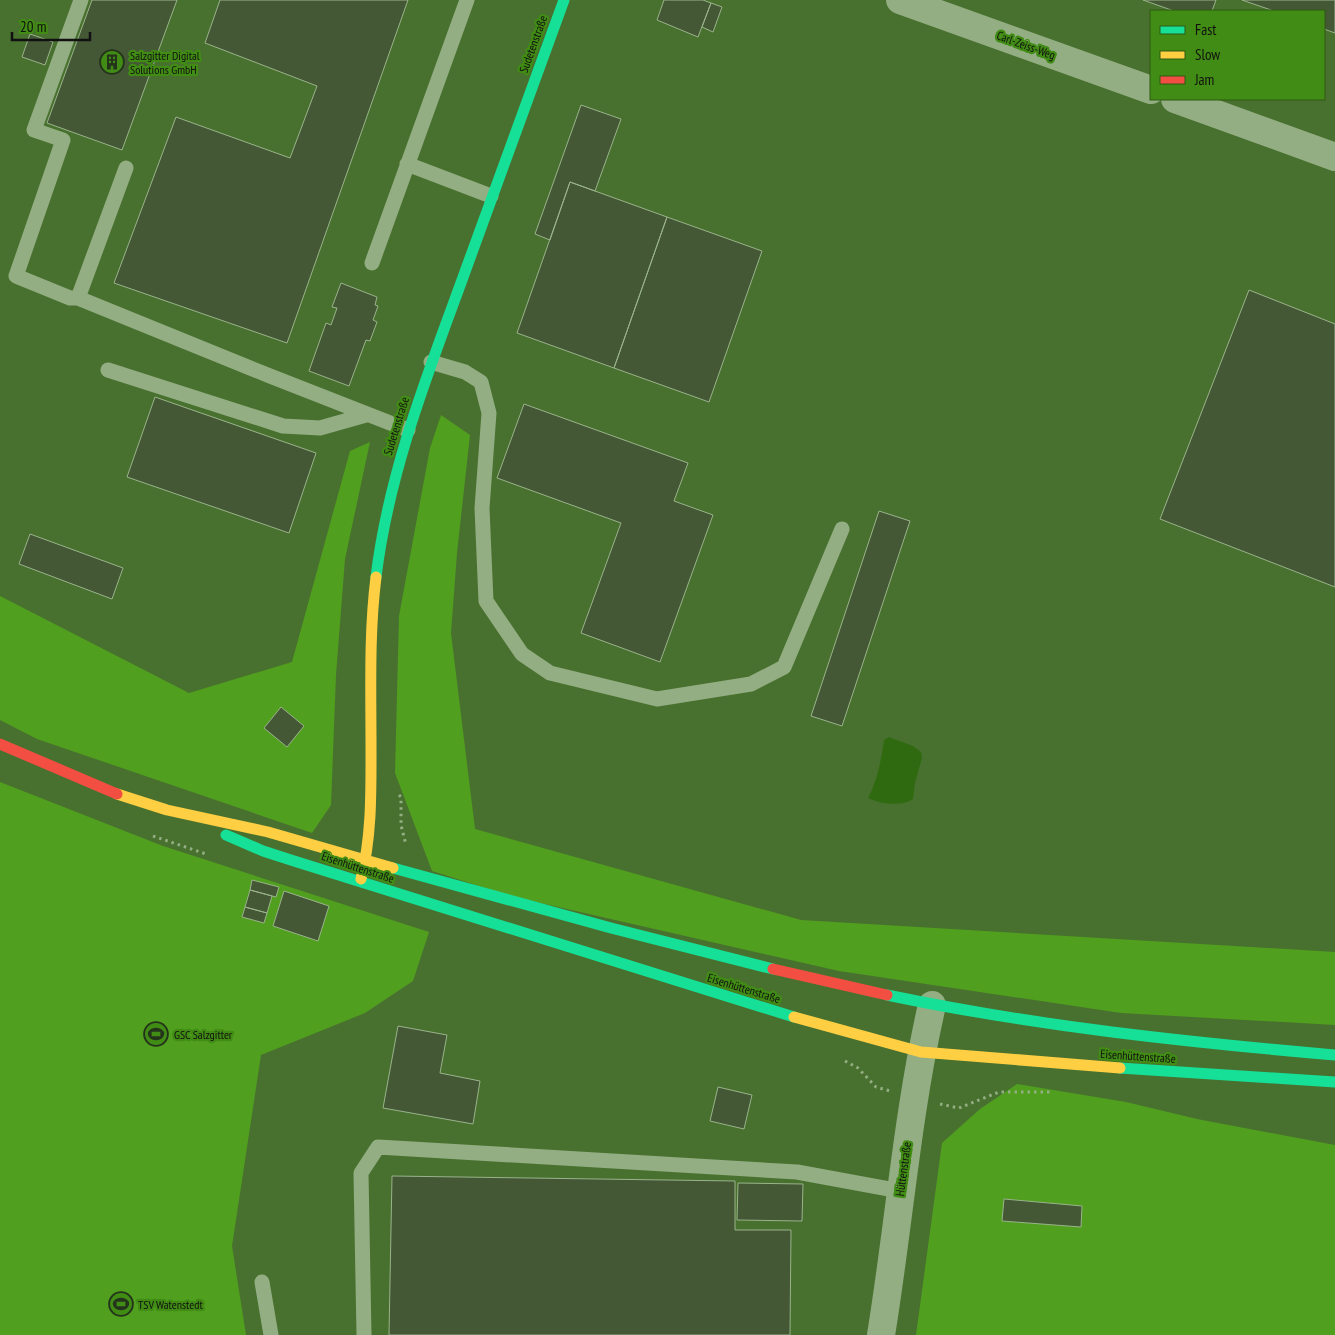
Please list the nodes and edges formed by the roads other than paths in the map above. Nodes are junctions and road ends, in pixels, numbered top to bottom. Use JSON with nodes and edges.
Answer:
{"nodes":[{"id":1,"x":82,"y":0,"type":"edge"},
{"id":2,"x":467,"y":0,"type":"edge"},
{"id":3,"x":564,"y":0,"type":"edge"},
{"id":4,"x":900,"y":0,"type":"edge"},
{"id":5,"x":938,"y":6,"type":"edge"},
{"id":6,"x":1150,"y":90,"type":"edge"},
{"id":7,"x":1178,"y":100,"type":"edge"},
{"id":8,"x":1335,"y":157,"type":"edge"},
{"id":9,"x":407,"y":164,"type":"junction"},
{"id":10,"x":126,"y":168,"type":"dead end"},
{"id":11,"x":491,"y":196,"type":"junction"},
{"id":12,"x":372,"y":263,"type":"dead end"},
{"id":13,"x":78,"y":298,"type":"junction"},
{"id":14,"x":432,"y":362,"type":"junction"},
{"id":15,"x":108,"y":370,"type":"dead end"},
{"id":16,"x":366,"y":415,"type":"junction"},
{"id":17,"x":408,"y":430,"type":"junction"},
{"id":18,"x":842,"y":529,"type":"dead end"},
{"id":19,"x":0,"y":744,"type":"edge"},
{"id":20,"x":169,"y":811,"type":"junction"},
{"id":21,"x":366,"y":862,"type":"junction"},
{"id":22,"x":360,"y":882,"type":"junction"},
{"id":23,"x":932,"y":1005,"type":"junction"},
{"id":24,"x":921,"y":1052,"type":"junction"},
{"id":25,"x":1335,"y":1055,"type":"edge"},
{"id":26,"x":1335,"y":1082,"type":"edge"},
{"id":27,"x":900,"y":1191,"type":"junction"},
{"id":28,"x":262,"y":1282,"type":"dead end"},
{"id":29,"x":271,"y":1335,"type":"edge"},
{"id":30,"x":364,"y":1335,"type":"edge"},
{"id":31,"x":881,"y":1335,"type":"edge"}],
"edges":[{"from":1,"to":13,"type":"lane"},
{"from":2,"to":9,"type":"lane"},
{"from":3,"to":11,"type":"street","name":"Sudetenstraße"},
{"from":4,"to":5,"type":"street","name":"Carl-Zeiss-Weg"},
{"from":5,"to":6,"type":"street","name":"Carl-Zeiss-Weg"},
{"from":7,"to":8,"type":"street"},
{"from":9,"to":11,"type":"lane"},
{"from":9,"to":12,"type":"lane"},
{"from":10,"to":13,"type":"lane"},
{"from":11,"to":14,"type":"street","name":"Sudetenstraße"},
{"from":13,"to":16,"type":"lane"},
{"from":14,"to":17,"type":"street","name":"Sudetenstraße"},
{"from":14,"to":18,"type":"lane"},
{"from":15,"to":16,"type":"lane"},
{"from":16,"to":17,"type":"lane"},
{"from":17,"to":21,"type":"street","name":"Sudetenstraße"},
{"from":19,"to":20,"type":"street","name":"Eisenhüttenstraße"},
{"from":20,"to":21,"type":"street","name":"Eisenhüttenstraße"},
{"from":20,"to":22,"type":"street","name":"Eisenhüttenstraße"},
{"from":21,"to":22,"type":"street","name":"Sudetenstraße"},
{"from":21,"to":23,"type":"street","name":"Eisenhüttenstraße"},
{"from":22,"to":24,"type":"street","name":"Eisenhüttenstraße"},
{"from":23,"to":24,"type":"street","name":"Hüttenstraße"},
{"from":23,"to":25,"type":"street","name":"Eisenhüttenstraße"},
{"from":24,"to":26,"type":"street","name":"Eisenhüttenstraße"},
{"from":24,"to":27,"type":"street","name":"Hüttenstraße"},
{"from":27,"to":30,"type":"lane"},
{"from":27,"to":31,"type":"street","name":"Hüttenstraße"},
{"from":28,"to":29,"type":"lane"}]}
